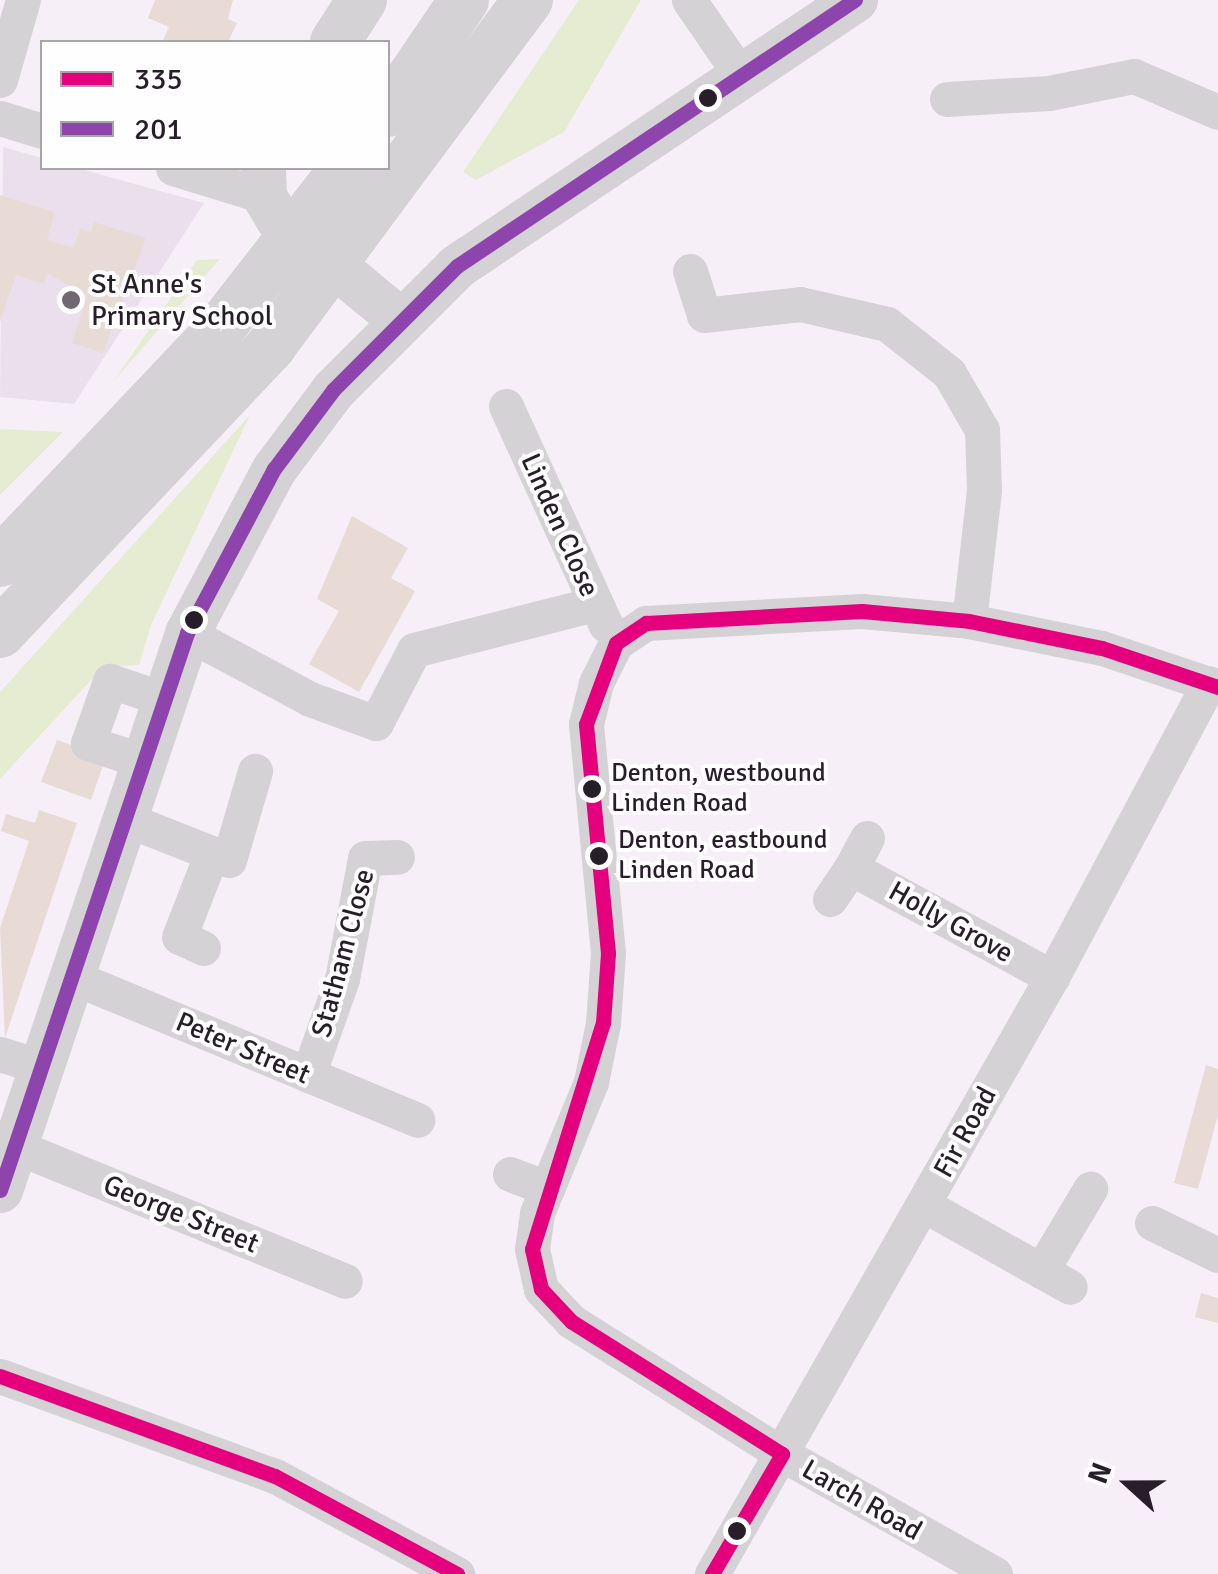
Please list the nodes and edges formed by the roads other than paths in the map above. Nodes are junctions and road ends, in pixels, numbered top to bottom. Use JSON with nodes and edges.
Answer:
{"nodes":[{"id":1,"x":23,"y":0,"type":"edge"},
{"id":2,"x":362,"y":0,"type":"edge"},
{"id":3,"x":464,"y":0,"type":"edge"},
{"id":4,"x":528,"y":0,"type":"edge"},
{"id":5,"x":689,"y":0,"type":"edge"},
{"id":6,"x":855,"y":0,"type":"edge"},
{"id":7,"x":335,"y":40,"type":"edge"},
{"id":8,"x":743,"y":79,"type":"junction"},
{"id":9,"x":0,"y":80,"type":"edge"},
{"id":10,"x":947,"y":98,"type":"dead end"},
{"id":11,"x":390,"y":109,"type":"edge"},
{"id":12,"x":1218,"y":112,"type":"edge"},
{"id":13,"x":0,"y":118,"type":"edge"},
{"id":14,"x":40,"y":129,"type":"edge"},
{"id":15,"x":180,"y":170,"type":"edge"},
{"id":16,"x":343,"y":170,"type":"edge"},
{"id":17,"x":268,"y":194,"type":"edge"},
{"id":18,"x":690,"y":271,"type":"dead end"},
{"id":19,"x":399,"y":319,"type":"junction"},
{"id":20,"x":506,"y":406,"type":"dead end"},
{"id":21,"x":0,"y":562,"type":"edge"},
{"id":22,"x":595,"y":604,"type":"junction"},
{"id":23,"x":969,"y":621,"type":"junction"},
{"id":24,"x":0,"y":633,"type":"edge"},
{"id":25,"x":187,"y":633,"type":"junction"},
{"id":26,"x":616,"y":643,"type":"junction"},
{"id":27,"x":1213,"y":685,"type":"edge"},
{"id":28,"x":255,"y":770,"type":"dead end"},
{"id":29,"x":123,"y":818,"type":"junction"},
{"id":30,"x":220,"y":857,"type":"junction"},
{"id":31,"x":397,"y":857,"type":"dead end"},
{"id":32,"x":830,"y":900,"type":"dead end"},
{"id":33,"x":203,"y":948,"type":"dead end"},
{"id":34,"x":70,"y":976,"type":"junction"},
{"id":35,"x":1052,"y":977,"type":"junction"},
{"id":36,"x":20,"y":1060,"type":"edge"},
{"id":37,"x":308,"y":1075,"type":"junction"},
{"id":38,"x":417,"y":1120,"type":"dead end"},
{"id":39,"x":17,"y":1146,"type":"junction"},
{"id":40,"x":510,"y":1174,"type":"dead end"},
{"id":41,"x":548,"y":1188,"type":"junction"},
{"id":42,"x":1090,"y":1189,"type":"dead end"},
{"id":43,"x":0,"y":1190,"type":"edge"},
{"id":44,"x":924,"y":1204,"type":"junction"},
{"id":45,"x":1152,"y":1223,"type":"dead end"},
{"id":46,"x":1214,"y":1254,"type":"edge"},
{"id":47,"x":345,"y":1280,"type":"dead end"},
{"id":48,"x":0,"y":1376,"type":"edge"},
{"id":49,"x":782,"y":1454,"type":"junction"},
{"id":50,"x":457,"y":1574,"type":"edge"},
{"id":51,"x":712,"y":1574,"type":"edge"},
{"id":52,"x":995,"y":1574,"type":"edge"}],
"edges":[{"from":1,"to":9,"type":"street"},
{"from":2,"to":7,"type":"highway"},
{"from":3,"to":11,"type":"highway"},
{"from":4,"to":24,"type":"highway"},
{"from":5,"to":8,"type":"street"},
{"from":6,"to":8,"type":"main road"},
{"from":8,"to":19,"type":"main road"},
{"from":10,"to":12,"type":"street"},
{"from":13,"to":14,"type":"street"},
{"from":15,"to":17,"type":"street"},
{"from":16,"to":21,"type":"highway"},
{"from":17,"to":19,"type":"main road"},
{"from":18,"to":23,"type":"street"},
{"from":19,"to":25,"type":"main road"},
{"from":20,"to":22,"type":"street","name":"Linden Close"},
{"from":22,"to":25,"type":"street"},
{"from":22,"to":26,"type":"street","name":"Linden Close"},
{"from":23,"to":26,"type":"street"},
{"from":23,"to":27,"type":"street"},
{"from":25,"to":29,"type":"main road"},
{"from":26,"to":41,"type":"street","name":"Larch Road"},
{"from":27,"to":35,"type":"street","name":"Fir Road"},
{"from":28,"to":30,"type":"street"},
{"from":29,"to":30,"type":"street"},
{"from":29,"to":34,"type":"main road"},
{"from":30,"to":33,"type":"street"},
{"from":31,"to":37,"type":"street","name":"Statham Close"},
{"from":32,"to":35,"type":"street","name":"Holly Grove"},
{"from":34,"to":36,"type":"main road"},
{"from":34,"to":37,"type":"street","name":"Peter Street"},
{"from":35,"to":44,"type":"street","name":"Fir Road"},
{"from":36,"to":39,"type":"main road"},
{"from":37,"to":38,"type":"street","name":"Peter Street"},
{"from":39,"to":43,"type":"main road"},
{"from":39,"to":47,"type":"street","name":"George Street"},
{"from":40,"to":41,"type":"street"},
{"from":41,"to":49,"type":"street","name":"Larch Road"},
{"from":42,"to":44,"type":"street"},
{"from":44,"to":49,"type":"street","name":"Fir Road"},
{"from":45,"to":46,"type":"street"},
{"from":48,"to":50,"type":"street"},
{"from":49,"to":51,"type":"street","name":"Fir Road"},
{"from":49,"to":52,"type":"street","name":"Larch Road"}]}
